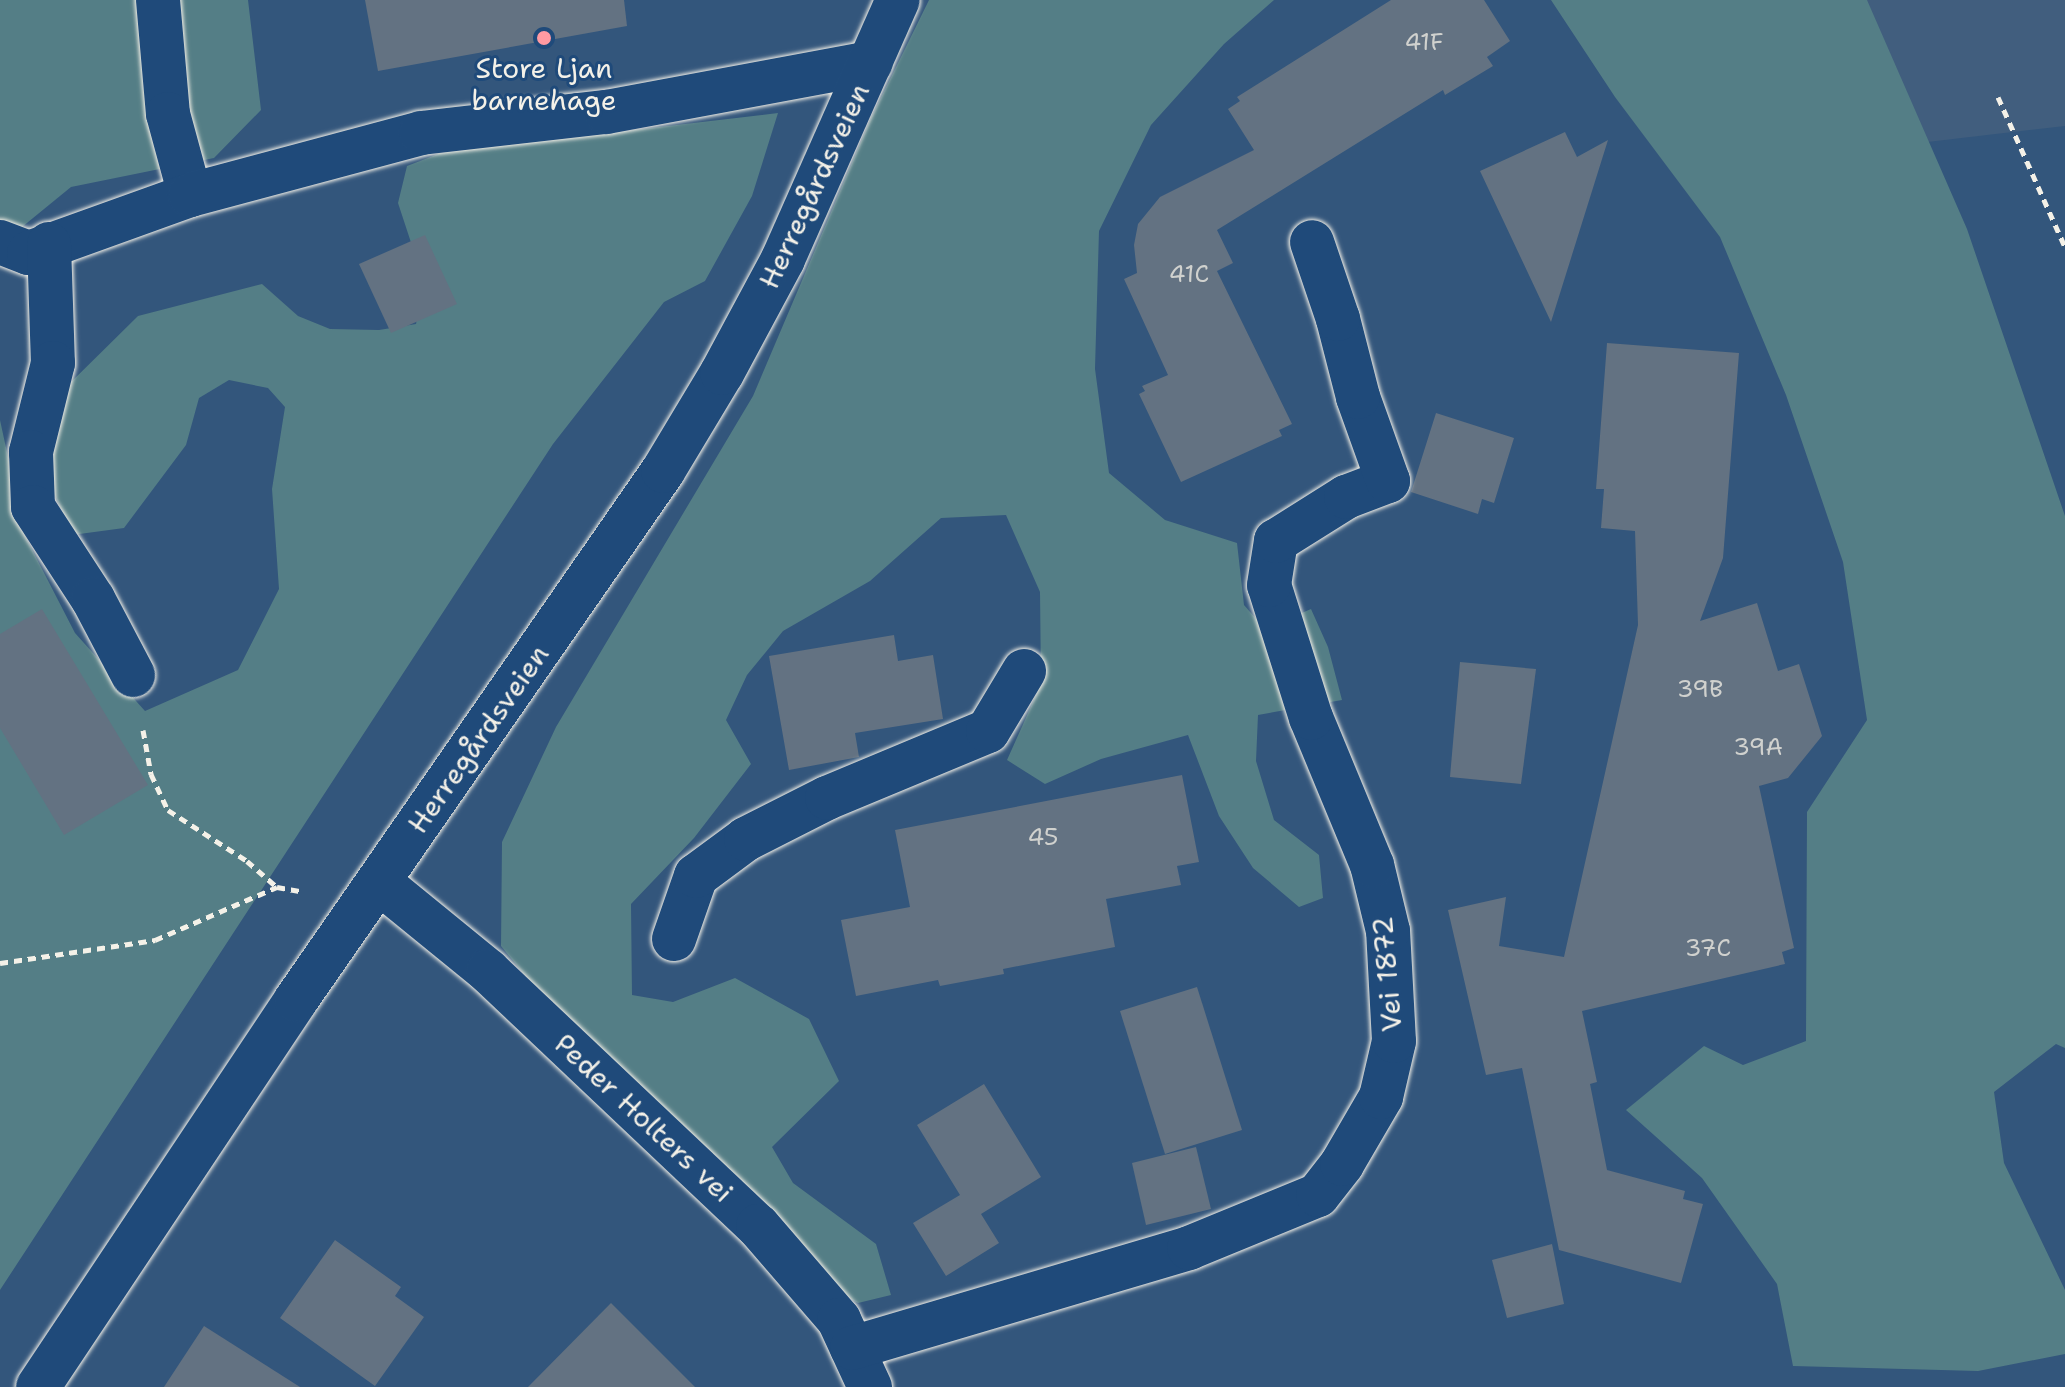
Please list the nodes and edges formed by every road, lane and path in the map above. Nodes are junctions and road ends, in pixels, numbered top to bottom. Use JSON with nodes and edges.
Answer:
{"nodes":[{"id":1,"x":158,"y":0,"type":"edge"},
{"id":2,"x":898,"y":0,"type":"edge"},
{"id":3,"x":871,"y":63,"type":"junction"},
{"id":4,"x":1998,"y":97,"type":"dead end"},
{"id":5,"x":190,"y":195,"type":"junction"},
{"id":6,"x":1312,"y":242,"type":"dead end"},
{"id":7,"x":26,"y":246,"type":"edge"},
{"id":8,"x":2065,"y":247,"type":"edge"},
{"id":9,"x":1024,"y":671,"type":"dead end"},
{"id":10,"x":133,"y":675,"type":"joint"},
{"id":11,"x":277,"y":887,"type":"junction"},
{"id":12,"x":374,"y":890,"type":"junction"},
{"id":13,"x":674,"y":939,"type":"dead end"},
{"id":14,"x":0,"y":963,"type":"edge"},
{"id":15,"x":852,"y":1348,"type":"junction"},
{"id":16,"x":38,"y":1387,"type":"edge"},
{"id":17,"x":870,"y":1387,"type":"edge"}],
"edges":[{"from":1,"to":5,"type":"street"},
{"from":2,"to":3,"type":"street","name":"Herregårdsveien"},
{"from":3,"to":5,"type":"street","name":"Herregårdsveien"},
{"from":3,"to":12,"type":"street","name":"Herregårdsveien"},
{"from":4,"to":8,"type":"path"},
{"from":5,"to":7,"type":"street","name":"Herregårdsveien"},
{"from":6,"to":15,"type":"street","name":"Vei 1872"},
{"from":7,"to":10,"type":"street"},
{"from":9,"to":13,"type":"street"},
{"from":10,"to":11,"type":"path"},
{"from":11,"to":12,"type":"path"},
{"from":11,"to":14,"type":"path"},
{"from":12,"to":15,"type":"street","name":"Peder Holters vei"},
{"from":12,"to":16,"type":"street","name":"Herregårdsveien"},
{"from":15,"to":17,"type":"street","name":"Peder Holters vei"}]}
